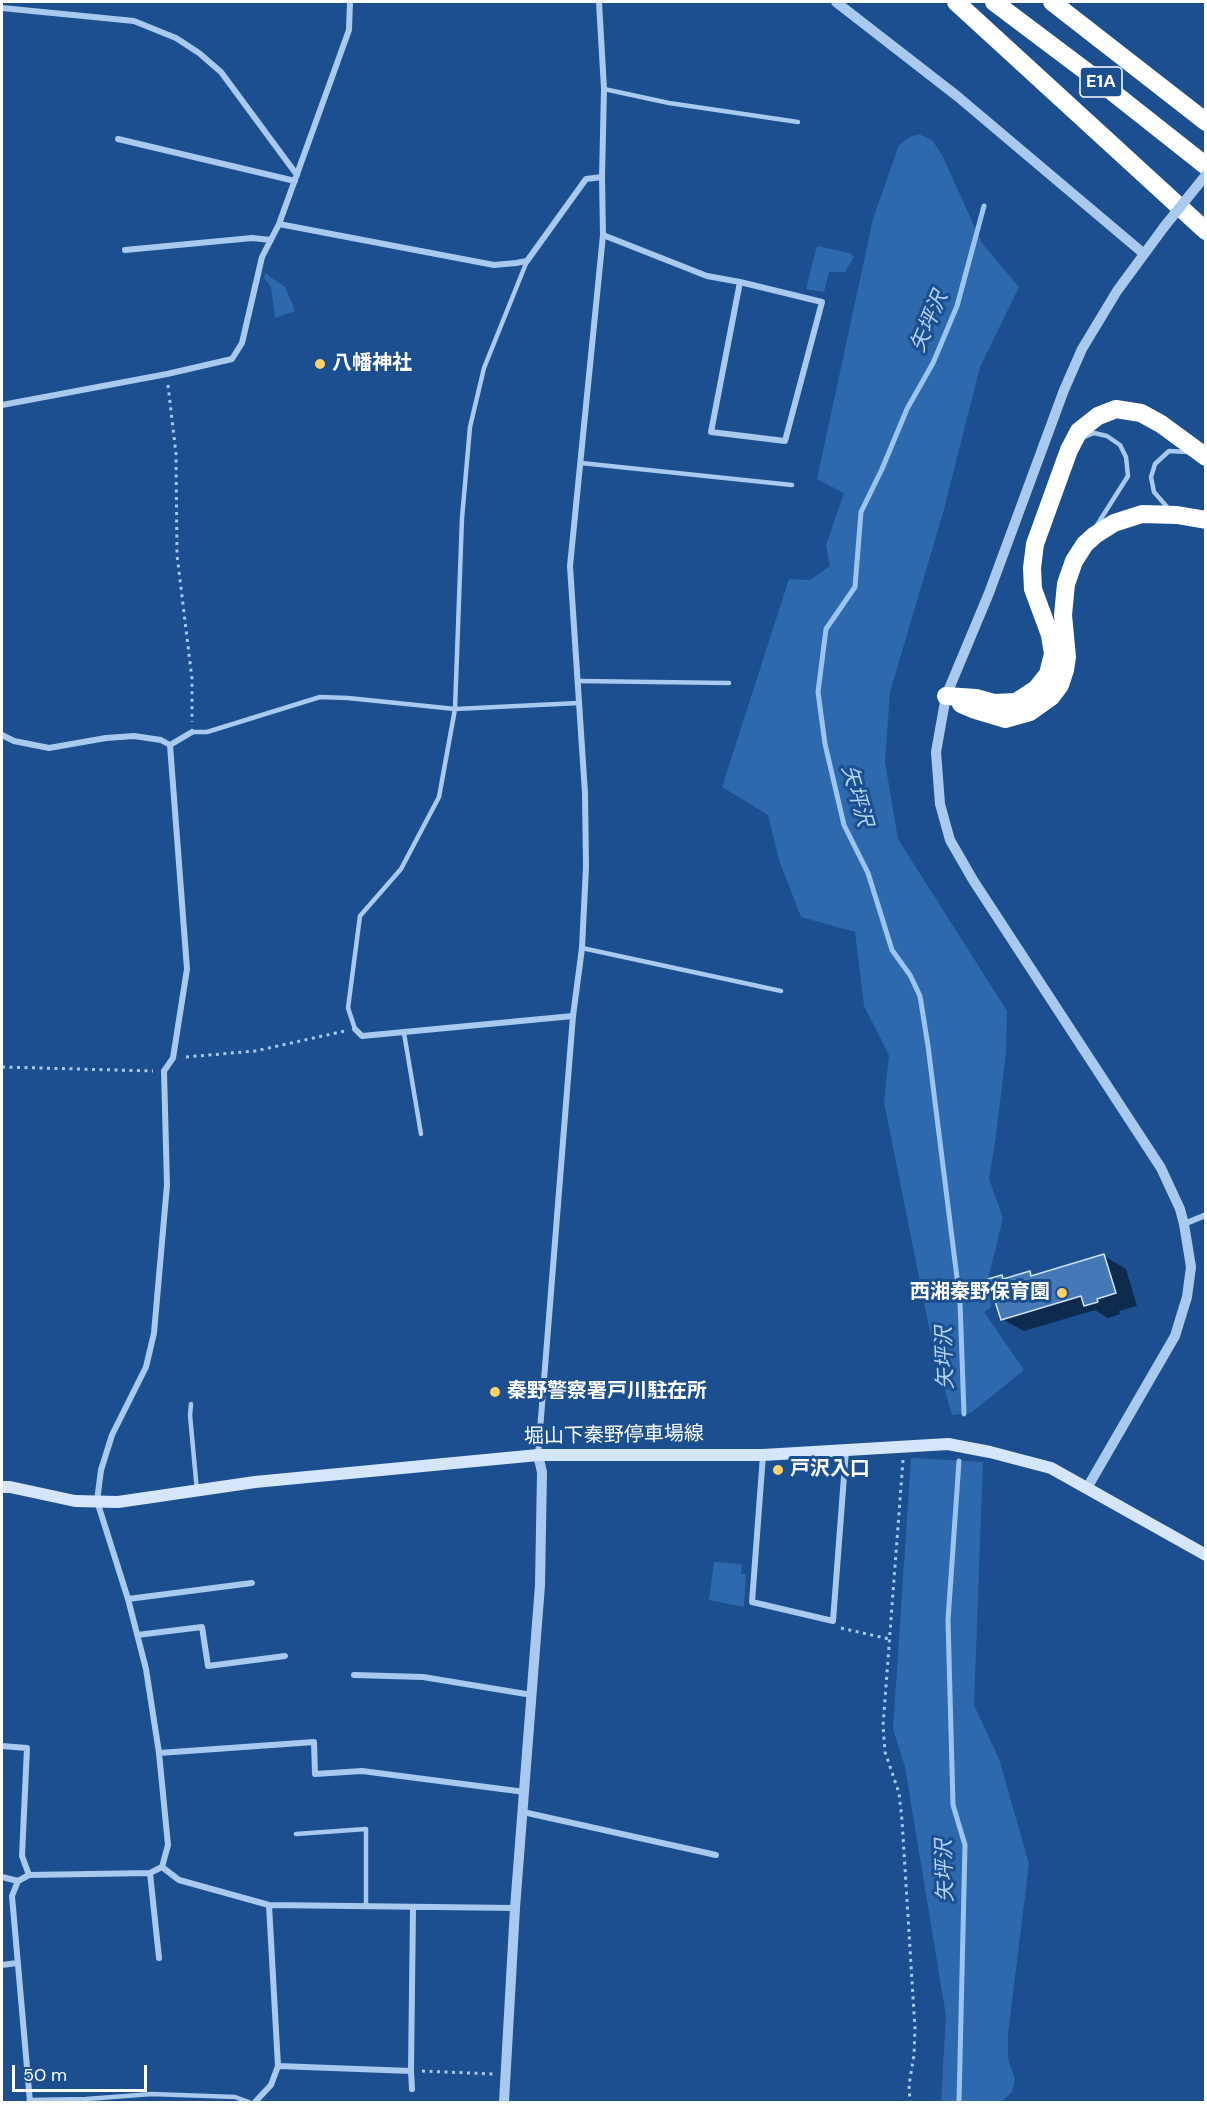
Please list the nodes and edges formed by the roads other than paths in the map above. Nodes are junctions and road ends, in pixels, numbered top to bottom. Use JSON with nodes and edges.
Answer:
{"nodes":[{"id":1,"x":350,"y":2,"type":"edge"},
{"id":2,"x":598,"y":2,"type":"edge"},
{"id":3,"x":836,"y":2,"type":"edge"},
{"id":4,"x":956,"y":2,"type":"edge"},
{"id":5,"x":993,"y":2,"type":"edge"},
{"id":6,"x":1052,"y":2,"type":"edge"},
{"id":7,"x":2,"y":8,"type":"edge"},
{"id":8,"x":604,"y":89,"type":"junction"},
{"id":9,"x":798,"y":122,"type":"dead end"},
{"id":10,"x":1206,"y":122,"type":"edge"},
{"id":11,"x":118,"y":139,"type":"dead end"},
{"id":12,"x":1206,"y":166,"type":"edge"},
{"id":13,"x":1206,"y":175,"type":"edge"},
{"id":14,"x":602,"y":177,"type":"junction"},
{"id":15,"x":296,"y":178,"type":"junction"},
{"id":16,"x":279,"y":224,"type":"junction"},
{"id":17,"x":1206,"y":231,"type":"edge"},
{"id":18,"x":603,"y":235,"type":"junction"},
{"id":19,"x":271,"y":240,"type":"junction"},
{"id":20,"x":125,"y":250,"type":"dead end"},
{"id":21,"x":1143,"y":253,"type":"junction"},
{"id":22,"x":527,"y":261,"type":"junction"},
{"id":23,"x":740,"y":282,"type":"junction"},
{"id":24,"x":2,"y":405,"type":"edge"},
{"id":25,"x":1069,"y":450,"type":"junction"},
{"id":26,"x":1203,"y":455,"type":"edge"},
{"id":27,"x":581,"y":463,"type":"junction"},
{"id":28,"x":792,"y":485,"type":"dead end"},
{"id":29,"x":1177,"y":515,"type":"junction"},
{"id":30,"x":1206,"y":520,"type":"edge"},
{"id":31,"x":1085,"y":544,"type":"junction"},
{"id":32,"x":578,"y":681,"type":"junction"},
{"id":33,"x":729,"y":683,"type":"dead end"},
{"id":34,"x":946,"y":696,"type":"junction"},
{"id":35,"x":579,"y":703,"type":"junction"},
{"id":36,"x":455,"y":709,"type":"junction"},
{"id":37,"x":192,"y":732,"type":"joint"},
{"id":38,"x":2,"y":735,"type":"edge"},
{"id":39,"x":170,"y":745,"type":"junction"},
{"id":40,"x":582,"y":948,"type":"junction"},
{"id":41,"x":780,"y":991,"type":"dead end"},
{"id":42,"x":573,"y":1016,"type":"junction"},
{"id":43,"x":356,"y":1029,"type":"joint"},
{"id":44,"x":404,"y":1033,"type":"junction"},
{"id":45,"x":421,"y":1134,"type":"dead end"},
{"id":46,"x":1206,"y":1215,"type":"edge"},
{"id":47,"x":1184,"y":1224,"type":"junction"},
{"id":48,"x":191,"y":1404,"type":"dead end"},
{"id":49,"x":846,"y":1450,"type":"junction"},
{"id":50,"x":538,"y":1455,"type":"junction"},
{"id":51,"x":764,"y":1455,"type":"junction"},
{"id":52,"x":2,"y":1487,"type":"edge"},
{"id":53,"x":1087,"y":1488,"type":"junction"},
{"id":54,"x":197,"y":1492,"type":"junction"},
{"id":55,"x":97,"y":1501,"type":"junction"},
{"id":56,"x":1206,"y":1555,"type":"edge"},
{"id":57,"x":252,"y":1582,"type":"dead end"},
{"id":58,"x":128,"y":1599,"type":"junction"},
{"id":59,"x":137,"y":1635,"type":"junction"},
{"id":60,"x":285,"y":1656,"type":"dead end"},
{"id":61,"x":354,"y":1675,"type":"dead end"},
{"id":62,"x":532,"y":1695,"type":"junction"},
{"id":63,"x":2,"y":1746,"type":"edge"},
{"id":64,"x":159,"y":1753,"type":"junction"},
{"id":65,"x":525,"y":1792,"type":"junction"},
{"id":66,"x":523,"y":1812,"type":"junction"},
{"id":67,"x":296,"y":1834,"type":"dead end"},
{"id":68,"x":716,"y":1855,"type":"dead end"},
{"id":69,"x":162,"y":1867,"type":"junction"},
{"id":70,"x":150,"y":1873,"type":"junction"},
{"id":71,"x":29,"y":1875,"type":"junction"},
{"id":72,"x":2,"y":1878,"type":"edge"},
{"id":73,"x":18,"y":1881,"type":"junction"},
{"id":74,"x":269,"y":1905,"type":"junction"},
{"id":75,"x":366,"y":1906,"type":"junction"},
{"id":76,"x":412,"y":1908,"type":"junction"},
{"id":77,"x":515,"y":1908,"type":"junction"},
{"id":78,"x":159,"y":1958,"type":"dead end"},
{"id":79,"x":17,"y":1963,"type":"junction"},
{"id":80,"x":2,"y":1965,"type":"edge"},
{"id":81,"x":278,"y":2066,"type":"junction"},
{"id":82,"x":411,"y":2071,"type":"junction"},
{"id":83,"x":412,"y":2089,"type":"dead end"},
{"id":84,"x":29,"y":2101,"type":"edge"},
{"id":85,"x":249,"y":2103,"type":"edge"},
{"id":86,"x":255,"y":2103,"type":"edge"},
{"id":87,"x":504,"y":2103,"type":"edge"}],
"edges":[{"from":1,"to":15,"type":"street"},
{"from":2,"to":8,"type":"street"},
{"from":3,"to":21,"type":"street"},
{"from":4,"to":17,"type":"highway"},
{"from":5,"to":12,"type":"highway","number":"E1A"},
{"from":6,"to":10,"type":"highway","number":"E1A"},
{"from":7,"to":15,"type":"street"},
{"from":8,"to":9,"type":"lane"},
{"from":8,"to":14,"type":"street"},
{"from":11,"to":15,"type":"street"},
{"from":13,"to":21,"type":"street","bridge":true},
{"from":14,"to":18,"type":"street"},
{"from":14,"to":22,"type":"street"},
{"from":15,"to":16,"type":"street"},
{"from":16,"to":19,"type":"street"},
{"from":16,"to":22,"type":"street"},
{"from":18,"to":23,"type":"street"},
{"from":18,"to":27,"type":"street"},
{"from":19,"to":20,"type":"street"},
{"from":19,"to":24,"type":"street"},
{"from":21,"to":34,"type":"street"},
{"from":22,"to":36,"type":"lane"},
{"from":23,"to":23,"type":"street"},
{"from":25,"to":26,"type":"highway"},
{"from":25,"to":31,"type":"lane"},
{"from":25,"to":34,"type":"highway"},
{"from":26,"to":29,"type":"lane"},
{"from":27,"to":28,"type":"lane"},
{"from":27,"to":32,"type":"street"},
{"from":29,"to":30,"type":"highway"},
{"from":29,"to":31,"type":"highway"},
{"from":31,"to":34,"type":"highway"},
{"from":32,"to":33,"type":"lane"},
{"from":32,"to":35,"type":"street"},
{"from":34,"to":47,"type":"street"},
{"from":35,"to":36,"type":"lane"},
{"from":35,"to":40,"type":"street"},
{"from":36,"to":37,"type":"lane"},
{"from":36,"to":43,"type":"lane"},
{"from":37,"to":39,"type":"street"},
{"from":38,"to":39,"type":"street"},
{"from":39,"to":55,"type":"street"},
{"from":40,"to":41,"type":"lane"},
{"from":40,"to":42,"type":"street"},
{"from":42,"to":44,"type":"street"},
{"from":42,"to":50,"type":"street"},
{"from":43,"to":44,"type":"street"},
{"from":44,"to":45,"type":"lane"},
{"from":46,"to":47,"type":"street"},
{"from":47,"to":53,"type":"street"},
{"from":48,"to":54,"type":"lane"},
{"from":49,"to":51,"type":"main road","name":"堀山下秦野停車場線"},
{"from":49,"to":51,"type":"street"},
{"from":49,"to":53,"type":"main road","name":"堀山下秦野停車場線"},
{"from":50,"to":51,"type":"main road","name":"堀山下秦野停車場線"},
{"from":50,"to":54,"type":"main road","name":"堀山下秦野停車場線"},
{"from":50,"to":62,"type":"street"},
{"from":52,"to":55,"type":"main road","name":"堀山下秦野停車場線"},
{"from":53,"to":56,"type":"main road","name":"堀山下秦野停車場線"},
{"from":54,"to":55,"type":"main road","name":"堀山下秦野停車場線"},
{"from":55,"to":58,"type":"street"},
{"from":57,"to":58,"type":"street"},
{"from":58,"to":59,"type":"street"},
{"from":59,"to":60,"type":"street"},
{"from":59,"to":64,"type":"street"},
{"from":61,"to":62,"type":"street"},
{"from":62,"to":65,"type":"street"},
{"from":63,"to":71,"type":"street"},
{"from":64,"to":65,"type":"street"},
{"from":64,"to":69,"type":"street"},
{"from":65,"to":66,"type":"street"},
{"from":66,"to":68,"type":"street"},
{"from":66,"to":77,"type":"street"},
{"from":67,"to":75,"type":"lane"},
{"from":69,"to":70,"type":"street"},
{"from":69,"to":74,"type":"street"},
{"from":70,"to":71,"type":"street"},
{"from":70,"to":78,"type":"street"},
{"from":71,"to":73,"type":"street"},
{"from":72,"to":73,"type":"street"},
{"from":73,"to":79,"type":"street"},
{"from":74,"to":75,"type":"street"},
{"from":74,"to":81,"type":"street"},
{"from":75,"to":76,"type":"street"},
{"from":76,"to":77,"type":"street"},
{"from":76,"to":82,"type":"street"},
{"from":77,"to":87,"type":"street"},
{"from":79,"to":80,"type":"street"},
{"from":79,"to":84,"type":"street"},
{"from":81,"to":82,"type":"street"},
{"from":81,"to":86,"type":"street"},
{"from":82,"to":83,"type":"street"},
{"from":84,"to":85,"type":"lane"}]}
